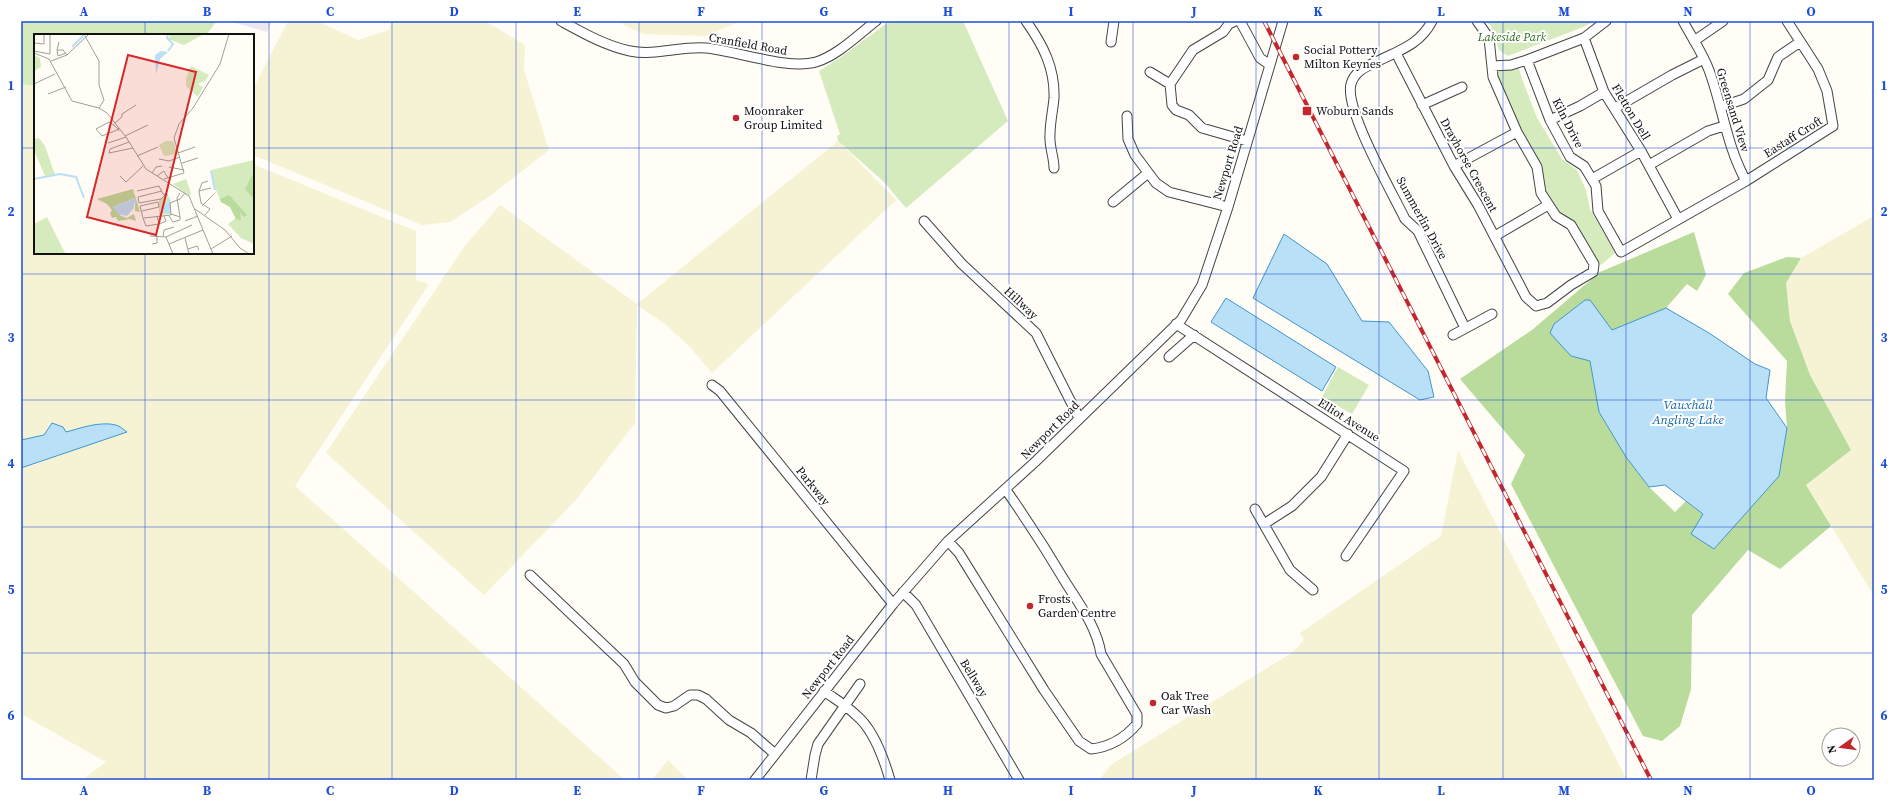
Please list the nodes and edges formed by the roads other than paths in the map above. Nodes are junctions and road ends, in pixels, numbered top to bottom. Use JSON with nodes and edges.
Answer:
{"nodes":[{"id":1,"x":561,"y":21,"type":"edge"},
{"id":2,"x":876,"y":21,"type":"edge"},
{"id":3,"x":1026,"y":21,"type":"edge"},
{"id":4,"x":1114,"y":21,"type":"edge"},
{"id":5,"x":1235,"y":21,"type":"edge"},
{"id":6,"x":1240,"y":21,"type":"edge"},
{"id":7,"x":1283,"y":21,"type":"edge"},
{"id":8,"x":1432,"y":21,"type":"edge"},
{"id":9,"x":1477,"y":21,"type":"edge"},
{"id":10,"x":1606,"y":21,"type":"edge"},
{"id":11,"x":1683,"y":21,"type":"edge"},
{"id":12,"x":1723,"y":21,"type":"edge"},
{"id":13,"x":1787,"y":21,"type":"edge"},
{"id":14,"x":1584,"y":38,"type":"junction"},
{"id":15,"x":1694,"y":41,"type":"junction"},
{"id":16,"x":1111,"y":42,"type":"dead end"},
{"id":17,"x":1800,"y":42,"type":"junction"},
{"id":18,"x":1396,"y":53,"type":"junction"},
{"id":19,"x":1704,"y":59,"type":"junction"},
{"id":20,"x":1527,"y":60,"type":"junction"},
{"id":21,"x":1270,"y":65,"type":"junction"},
{"id":22,"x":1492,"y":66,"type":"junction"},
{"id":23,"x":1150,"y":72,"type":"dead end"},
{"id":24,"x":1170,"y":84,"type":"junction"},
{"id":25,"x":1462,"y":87,"type":"dead end"},
{"id":26,"x":1604,"y":92,"type":"junction"},
{"id":27,"x":1422,"y":105,"type":"junction"},
{"id":28,"x":1720,"y":107,"type":"junction"},
{"id":29,"x":1615,"y":108,"type":"junction"},
{"id":30,"x":1126,"y":116,"type":"dead end"},
{"id":31,"x":1550,"y":120,"type":"junction"},
{"id":32,"x":1724,"y":126,"type":"junction"},
{"id":33,"x":1517,"y":132,"type":"junction"},
{"id":34,"x":1248,"y":141,"type":"junction"},
{"id":35,"x":1641,"y":151,"type":"junction"},
{"id":36,"x":1649,"y":165,"type":"junction"},
{"id":37,"x":1454,"y":166,"type":"junction"},
{"id":38,"x":1054,"y":168,"type":"dead end"},
{"id":39,"x":1148,"y":173,"type":"junction"},
{"id":40,"x":1592,"y":179,"type":"junction"},
{"id":41,"x":1746,"y":181,"type":"junction"},
{"id":42,"x":1113,"y":202,"type":"dead end"},
{"id":43,"x":1548,"y":205,"type":"junction"},
{"id":44,"x":1228,"y":207,"type":"junction"},
{"id":45,"x":1678,"y":219,"type":"junction"},
{"id":46,"x":924,"y":221,"type":"dead end"},
{"id":47,"x":1495,"y":236,"type":"junction"},
{"id":48,"x":1492,"y":314,"type":"dead end"},
{"id":49,"x":1176,"y":324,"type":"junction"},
{"id":50,"x":1465,"y":328,"type":"junction"},
{"id":51,"x":1453,"y":334,"type":"dead end"},
{"id":52,"x":1194,"y":335,"type":"junction"},
{"id":53,"x":1169,"y":357,"type":"dead end"},
{"id":54,"x":712,"y":385,"type":"dead end"},
{"id":55,"x":1079,"y":418,"type":"junction"},
{"id":56,"x":1348,"y":434,"type":"junction"},
{"id":57,"x":1006,"y":490,"type":"junction"},
{"id":58,"x":1255,"y":509,"type":"dead end"},
{"id":59,"x":1264,"y":524,"type":"junction"},
{"id":60,"x":948,"y":541,"type":"junction"},
{"id":61,"x":1346,"y":556,"type":"dead end"},
{"id":62,"x":530,"y":576,"type":"dead end"},
{"id":63,"x":1313,"y":590,"type":"dead end"},
{"id":64,"x":903,"y":592,"type":"junction"},
{"id":65,"x":893,"y":604,"type":"junction"},
{"id":66,"x":860,"y":684,"type":"dead end"},
{"id":67,"x":824,"y":691,"type":"junction"},
{"id":68,"x":844,"y":706,"type":"junction"},
{"id":69,"x":775,"y":754,"type":"junction"},
{"id":70,"x":755,"y":780,"type":"edge"},
{"id":71,"x":811,"y":780,"type":"edge"},
{"id":72,"x":890,"y":780,"type":"edge"},
{"id":73,"x":1019,"y":780,"type":"edge"}],
"edges":[{"from":1,"to":2,"type":"street","name":"Cranfield Road"},
{"from":3,"to":38,"type":"street"},
{"from":4,"to":16,"type":"street"},
{"from":5,"to":24,"type":"street"},
{"from":6,"to":21,"type":"street"},
{"from":7,"to":21,"type":"street","name":"Newport Road"},
{"from":8,"to":18,"type":"street","name":"Summerlin Drive"},
{"from":9,"to":22,"type":"street","name":"Drayhorse Crescent"},
{"from":10,"to":14,"type":"street"},
{"from":11,"to":15,"type":"street","name":"Greensand View"},
{"from":12,"to":15,"type":"street"},
{"from":13,"to":17,"type":"street"},
{"from":14,"to":20,"type":"street"},
{"from":14,"to":26,"type":"street","name":"Fletton Dell"},
{"from":15,"to":19,"type":"street","name":"Greensand View"},
{"from":17,"to":28,"type":"street"},
{"from":17,"to":41,"type":"street","name":"Eastaff Croft"},
{"from":18,"to":27,"type":"street","name":"Drayhorse Crescent"},
{"from":18,"to":50,"type":"street","name":"Summerlin Drive"},
{"from":19,"to":28,"type":"street","name":"Greensand View"},
{"from":19,"to":29,"type":"street"},
{"from":20,"to":22,"type":"street"},
{"from":20,"to":31,"type":"street","name":"Kiln Drive"},
{"from":21,"to":34,"type":"street","name":"Newport Road"},
{"from":22,"to":33,"type":"street","name":"Drayhorse Crescent"},
{"from":23,"to":24,"type":"street"},
{"from":24,"to":34,"type":"street"},
{"from":25,"to":27,"type":"street"},
{"from":26,"to":29,"type":"street","name":"Fletton Dell"},
{"from":26,"to":31,"type":"street"},
{"from":27,"to":37,"type":"street","name":"Drayhorse Crescent"},
{"from":28,"to":32,"type":"street","name":"Greensand View"},
{"from":29,"to":35,"type":"street","name":"Fletton Dell"},
{"from":30,"to":39,"type":"street"},
{"from":31,"to":40,"type":"street","name":"Kiln Drive"},
{"from":32,"to":36,"type":"street"},
{"from":32,"to":41,"type":"street","name":"Greensand View"},
{"from":33,"to":37,"type":"street"},
{"from":33,"to":43,"type":"street","name":"Drayhorse Crescent"},
{"from":34,"to":44,"type":"street","name":"Newport Road"},
{"from":35,"to":36,"type":"street","name":"Fletton Dell"},
{"from":35,"to":40,"type":"street"},
{"from":36,"to":45,"type":"street","name":"Fletton Dell"},
{"from":37,"to":47,"type":"street","name":"Drayhorse Crescent"},
{"from":39,"to":42,"type":"street"},
{"from":39,"to":44,"type":"street"},
{"from":40,"to":45,"type":"street","name":"Kiln Drive"},
{"from":41,"to":45,"type":"street"},
{"from":43,"to":47,"type":"street"},
{"from":43,"to":47,"type":"street","name":"Drayhorse Crescent"},
{"from":44,"to":49,"type":"street","name":"Newport Road"},
{"from":46,"to":55,"type":"street","name":"Hillway"},
{"from":48,"to":50,"type":"street"},
{"from":49,"to":52,"type":"street","name":"Elliot Avenue"},
{"from":49,"to":55,"type":"street","name":"Newport Road"},
{"from":50,"to":51,"type":"street"},
{"from":52,"to":53,"type":"street"},
{"from":52,"to":56,"type":"street","name":"Elliot Avenue"},
{"from":54,"to":65,"type":"street","name":"Parkway"},
{"from":55,"to":57,"type":"street","name":"Newport Road"},
{"from":56,"to":59,"type":"street"},
{"from":56,"to":61,"type":"street","name":"Elliot Avenue"},
{"from":57,"to":60,"type":"street","name":"Newport Road"},
{"from":57,"to":60,"type":"street"},
{"from":58,"to":59,"type":"street"},
{"from":59,"to":63,"type":"street"},
{"from":60,"to":64,"type":"street","name":"Newport Road"},
{"from":62,"to":69,"type":"street"},
{"from":64,"to":65,"type":"street","name":"Newport Road"},
{"from":64,"to":73,"type":"street","name":"Bellway"},
{"from":65,"to":67,"type":"street","name":"Newport Road"},
{"from":66,"to":68,"type":"street"},
{"from":67,"to":68,"type":"street"},
{"from":67,"to":69,"type":"street","name":"Newport Road"},
{"from":68,"to":71,"type":"street"},
{"from":68,"to":72,"type":"street"},
{"from":69,"to":70,"type":"street","name":"Newport Road"}]}
